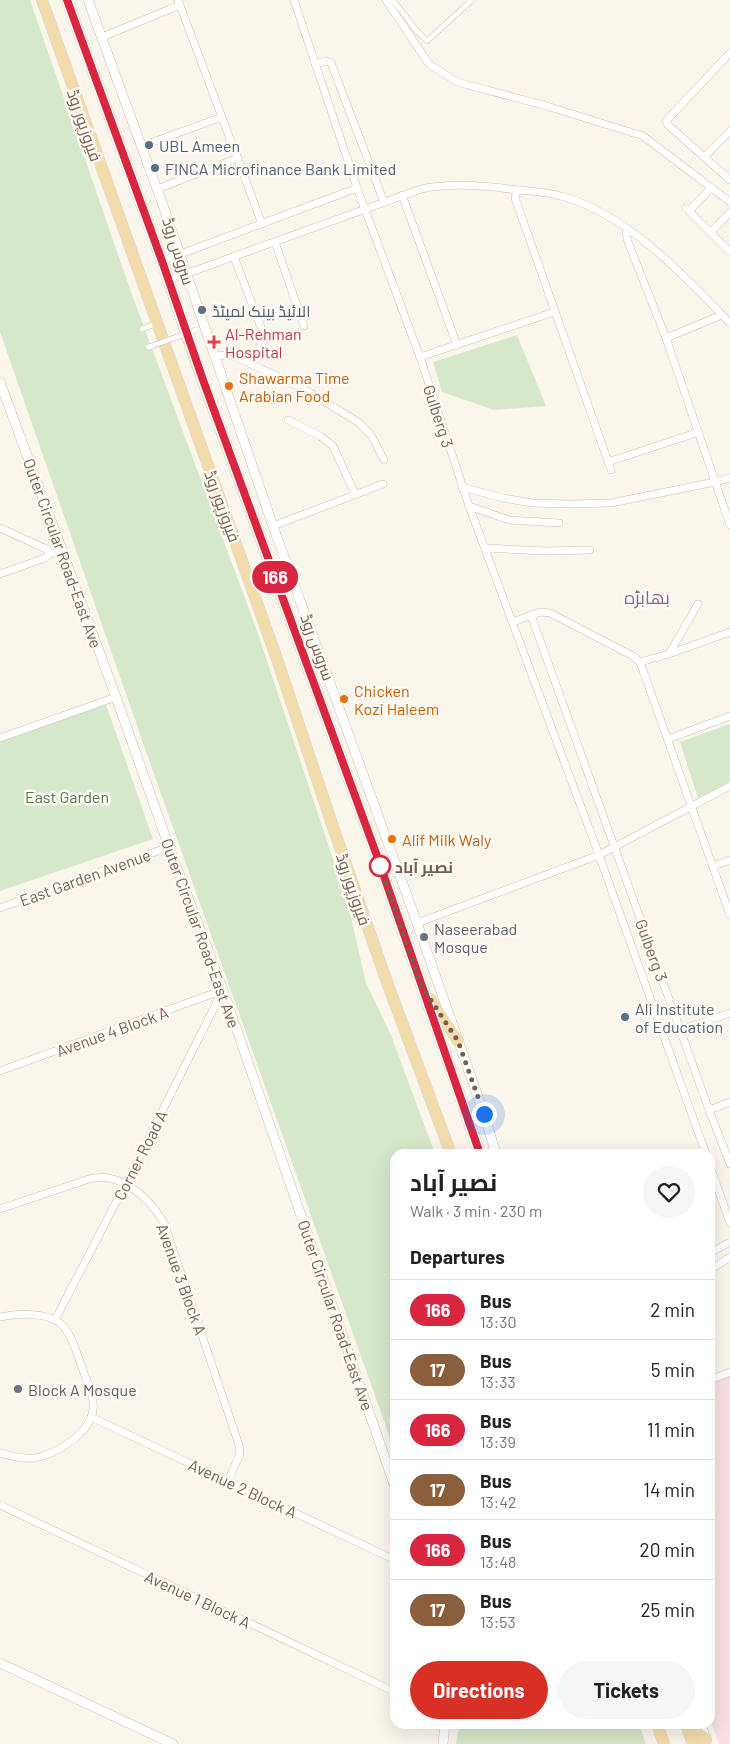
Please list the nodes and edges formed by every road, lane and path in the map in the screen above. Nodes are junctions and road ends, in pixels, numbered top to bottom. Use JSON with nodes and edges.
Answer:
{"nodes":[{"id":1,"x":42,"y":0,"type":"edge"},
{"id":2,"x":67,"y":0,"type":"edge"},
{"id":3,"x":88,"y":0,"type":"edge"},
{"id":4,"x":294,"y":0,"type":"edge"},
{"id":5,"x":386,"y":0,"type":"edge"},
{"id":6,"x":393,"y":0,"type":"edge"},
{"id":7,"x":472,"y":0,"type":"edge"},
{"id":8,"x":179,"y":2,"type":"edge"},
{"id":9,"x":102,"y":36,"type":"junction"},
{"id":10,"x":730,"y":53,"type":"edge"},
{"id":11,"x":315,"y":64,"type":"junction"},
{"id":12,"x":222,"y":117,"type":"junction"},
{"id":13,"x":730,"y":130,"type":"edge"},
{"id":14,"x":142,"y":146,"type":"junction"},
{"id":15,"x":704,"y":157,"type":"junction"},
{"id":16,"x":238,"y":158,"type":"junction"},
{"id":17,"x":730,"y":180,"type":"edge"},
{"id":18,"x":357,"y":188,"type":"junction"},
{"id":19,"x":711,"y":188,"type":"junction"},
{"id":20,"x":158,"y":189,"type":"junction"},
{"id":21,"x":517,"y":190,"type":"junction"},
{"id":22,"x":402,"y":195,"type":"junction"},
{"id":23,"x":384,"y":202,"type":"junction"},
{"id":24,"x":730,"y":202,"type":"edge"},
{"id":25,"x":364,"y":210,"type":"junction"},
{"id":26,"x":730,"y":212,"type":"edge"},
{"id":27,"x":262,"y":224,"type":"junction"},
{"id":28,"x":628,"y":230,"type":"junction"},
{"id":29,"x":711,"y":232,"type":"junction"},
{"id":30,"x":275,"y":242,"type":"junction"},
{"id":31,"x":730,"y":252,"type":"edge"},
{"id":32,"x":179,"y":254,"type":"junction"},
{"id":33,"x":234,"y":257,"type":"junction"},
{"id":34,"x":162,"y":261,"type":"junction"},
{"id":35,"x":186,"y":274,"type":"junction"},
{"id":36,"x":169,"y":280,"type":"junction"},
{"id":37,"x":554,"y":312,"type":"junction"},
{"id":38,"x":722,"y":315,"type":"junction"},
{"id":39,"x":157,"y":323,"type":"junction"},
{"id":40,"x":730,"y":323,"type":"edge"},
{"id":41,"x":304,"y":326,"type":"dead end"},
{"id":42,"x":142,"y":329,"type":"dead end"},
{"id":43,"x":196,"y":330,"type":"dead end"},
{"id":44,"x":666,"y":338,"type":"junction"},
{"id":45,"x":457,"y":345,"type":"junction"},
{"id":46,"x":149,"y":347,"type":"dead end"},
{"id":47,"x":214,"y":356,"type":"junction"},
{"id":48,"x":420,"y":357,"type":"junction"},
{"id":49,"x":249,"y":363,"type":"junction"},
{"id":50,"x":0,"y":382,"type":"edge"},
{"id":51,"x":288,"y":420,"type":"dead end"},
{"id":52,"x":699,"y":432,"type":"junction"},
{"id":53,"x":384,"y":460,"type":"dead end"},
{"id":54,"x":608,"y":462,"type":"junction"},
{"id":55,"x":611,"y":470,"type":"dead end"},
{"id":56,"x":730,"y":478,"type":"edge"},
{"id":57,"x":716,"y":482,"type":"junction"},
{"id":58,"x":383,"y":484,"type":"dead end"},
{"id":59,"x":462,"y":488,"type":"junction"},
{"id":60,"x":355,"y":494,"type":"junction"},
{"id":61,"x":469,"y":506,"type":"junction"},
{"id":62,"x":559,"y":523,"type":"dead end"},
{"id":63,"x":730,"y":525,"type":"edge"},
{"id":64,"x":273,"y":526,"type":"junction"},
{"id":65,"x":0,"y":528,"type":"edge"},
{"id":66,"x":485,"y":548,"type":"junction"},
{"id":67,"x":61,"y":550,"type":"junction"},
{"id":68,"x":590,"y":550,"type":"dead end"},
{"id":69,"x":50,"y":554,"type":"junction"},
{"id":70,"x":0,"y":574,"type":"edge"},
{"id":71,"x":698,"y":604,"type":"dead end"},
{"id":72,"x":531,"y":615,"type":"junction"},
{"id":73,"x":513,"y":622,"type":"junction"},
{"id":74,"x":730,"y":632,"type":"edge"},
{"id":75,"x":669,"y":654,"type":"junction"},
{"id":76,"x":640,"y":662,"type":"junction"},
{"id":77,"x":116,"y":697,"type":"junction"},
{"id":78,"x":730,"y":716,"type":"edge"},
{"id":79,"x":0,"y":738,"type":"edge"},
{"id":80,"x":668,"y":738,"type":"junction"},
{"id":81,"x":730,"y":786,"type":"edge"},
{"id":82,"x":692,"y":807,"type":"junction"},
{"id":83,"x":169,"y":847,"type":"junction"},
{"id":84,"x":615,"y":848,"type":"junction"},
{"id":85,"x":599,"y":855,"type":"junction"},
{"id":86,"x":730,"y":860,"type":"edge"},
{"id":87,"x":713,"y":866,"type":"junction"},
{"id":88,"x":0,"y":908,"type":"edge"},
{"id":89,"x":730,"y":915,"type":"edge"},
{"id":90,"x":417,"y":923,"type":"junction"},
{"id":91,"x":421,"y":985,"type":"junction"},
{"id":92,"x":223,"y":990,"type":"junction"},
{"id":93,"x":730,"y":1013,"type":"edge"},
{"id":94,"x":680,"y":1030,"type":"junction"},
{"id":95,"x":458,"y":1041,"type":"junction"},
{"id":96,"x":0,"y":1071,"type":"edge"},
{"id":97,"x":730,"y":1102,"type":"edge"},
{"id":98,"x":709,"y":1110,"type":"junction"},
{"id":99,"x":449,"y":1149,"type":"edge"},
{"id":100,"x":478,"y":1149,"type":"edge"},
{"id":101,"x":494,"y":1149,"type":"edge"},
{"id":102,"x":704,"y":1149,"type":"edge"},
{"id":103,"x":730,"y":1164,"type":"edge"},
{"id":104,"x":715,"y":1180,"type":"edge"},
{"id":105,"x":125,"y":1185,"type":"junction"},
{"id":106,"x":0,"y":1209,"type":"edge"},
{"id":107,"x":730,"y":1223,"type":"edge"},
{"id":108,"x":730,"y":1242,"type":"edge"},
{"id":109,"x":715,"y":1250,"type":"edge"},
{"id":110,"x":730,"y":1257,"type":"edge"},
{"id":111,"x":715,"y":1267,"type":"edge"},
{"id":112,"x":0,"y":1315,"type":"edge"},
{"id":113,"x":55,"y":1320,"type":"junction"},
{"id":114,"x":730,"y":1372,"type":"edge"},
{"id":115,"x":715,"y":1378,"type":"edge"},
{"id":116,"x":91,"y":1418,"type":"junction"},
{"id":117,"x":0,"y":1452,"type":"edge"},
{"id":118,"x":390,"y":1473,"type":"edge"},
{"id":119,"x":228,"y":1481,"type":"junction"},
{"id":120,"x":0,"y":1505,"type":"edge"},
{"id":121,"x":390,"y":1558,"type":"edge"},
{"id":122,"x":0,"y":1663,"type":"edge"},
{"id":123,"x":390,"y":1690,"type":"edge"},
{"id":124,"x":444,"y":1729,"type":"edge"},
{"id":125,"x":659,"y":1729,"type":"edge"},
{"id":126,"x":688,"y":1729,"type":"edge"},
{"id":127,"x":692,"y":1729,"type":"edge"},
{"id":128,"x":702,"y":1729,"type":"edge"},
{"id":129,"x":706,"y":1742,"type":"edge"},
{"id":130,"x":173,"y":1744,"type":"edge"},
{"id":131,"x":443,"y":1744,"type":"edge"},
{"id":132,"x":664,"y":1744,"type":"edge"},
{"id":133,"x":693,"y":1744,"type":"edge"}],
"edges":[{"from":1,"to":39,"type":"main road","name":"فیروزپور روڈ"},
{"from":2,"to":34,"type":"main road","name":"فیروزپور روڈ"},
{"from":3,"to":9,"type":"street","name":"سروس روڈ"},
{"from":4,"to":11,"type":"street","name":"Gulberg 3"},
{"from":5,"to":19,"type":"street"},
{"from":6,"to":7,"type":"street"},
{"from":8,"to":9,"type":"street"},
{"from":8,"to":12,"type":"street"},
{"from":9,"to":14,"type":"street","name":"سروس روڈ"},
{"from":10,"to":15,"type":"street"},
{"from":11,"to":18,"type":"street","name":"Gulberg 3"},
{"from":11,"to":23,"type":"street"},
{"from":12,"to":14,"type":"street"},
{"from":12,"to":16,"type":"street"},
{"from":13,"to":15,"type":"street"},
{"from":14,"to":20,"type":"street","name":"سروس روڈ"},
{"from":15,"to":17,"type":"street"},
{"from":16,"to":20,"type":"street"},
{"from":16,"to":27,"type":"street"},
{"from":18,"to":25,"type":"street","name":"Gulberg 3"},
{"from":18,"to":27,"type":"street"},
{"from":19,"to":24,"type":"street"},
{"from":19,"to":29,"type":"street"},
{"from":20,"to":32,"type":"street","name":"سروس روڈ"},
{"from":21,"to":22,"type":"street"},
{"from":21,"to":28,"type":"street"},
{"from":21,"to":37,"type":"street"},
{"from":22,"to":23,"type":"street"},
{"from":22,"to":45,"type":"street"},
{"from":23,"to":25,"type":"street"},
{"from":25,"to":30,"type":"street"},
{"from":25,"to":48,"type":"street","name":"Gulberg 3"},
{"from":26,"to":29,"type":"street"},
{"from":27,"to":32,"type":"street"},
{"from":28,"to":38,"type":"street"},
{"from":28,"to":44,"type":"street"},
{"from":29,"to":31,"type":"street"},
{"from":30,"to":33,"type":"street"},
{"from":30,"to":41,"type":"street"},
{"from":32,"to":34,"type":"street"},
{"from":32,"to":35,"type":"street","name":"سروس روڈ"},
{"from":33,"to":35,"type":"street"},
{"from":33,"to":49,"type":"street"},
{"from":34,"to":36,"type":"main road","name":"فیروزپور روڈ"},
{"from":35,"to":36,"type":"street"},
{"from":35,"to":47,"type":"street","name":"سروس روڈ"},
{"from":36,"to":91,"type":"main road","name":"فیروزپور روڈ"},
{"from":37,"to":45,"type":"street"},
{"from":37,"to":54,"type":"street"},
{"from":38,"to":40,"type":"street"},
{"from":38,"to":44,"type":"street"},
{"from":39,"to":42,"type":"street"},
{"from":39,"to":99,"type":"main road","name":"فیروزپور روڈ"},
{"from":43,"to":46,"type":"street","bridge":true},
{"from":44,"to":52,"type":"street"},
{"from":45,"to":48,"type":"street"},
{"from":47,"to":49,"type":"street"},
{"from":47,"to":64,"type":"street","name":"سروس روڈ"},
{"from":48,"to":59,"type":"street","name":"Gulberg 3"},
{"from":49,"to":53,"type":"street"},
{"from":50,"to":67,"type":"street","name":"Outer Circular Road-East Ave"},
{"from":51,"to":60,"type":"street"},
{"from":52,"to":54,"type":"street"},
{"from":52,"to":57,"type":"street"},
{"from":54,"to":55,"type":"street"},
{"from":56,"to":57,"type":"street"},
{"from":57,"to":59,"type":"street"},
{"from":57,"to":63,"type":"street"},
{"from":58,"to":60,"type":"street"},
{"from":59,"to":61,"type":"street","name":"Gulberg 3"},
{"from":60,"to":64,"type":"street"},
{"from":61,"to":62,"type":"street"},
{"from":61,"to":66,"type":"street","name":"Gulberg 3"},
{"from":64,"to":90,"type":"street","name":"سروس روڈ"},
{"from":65,"to":69,"type":"street"},
{"from":66,"to":68,"type":"street"},
{"from":66,"to":73,"type":"street","name":"Gulberg 3"},
{"from":67,"to":69,"type":"street"},
{"from":67,"to":77,"type":"street","name":"Outer Circular Road-East Ave"},
{"from":69,"to":70,"type":"street"},
{"from":71,"to":75,"type":"street"},
{"from":72,"to":73,"type":"street"},
{"from":72,"to":76,"type":"street"},
{"from":72,"to":84,"type":"street","name":"Gulberg 3"},
{"from":73,"to":85,"type":"street","name":"Gulberg 3"},
{"from":74,"to":75,"type":"street"},
{"from":75,"to":76,"type":"street"},
{"from":76,"to":80,"type":"street"},
{"from":77,"to":79,"type":"street"},
{"from":77,"to":83,"type":"street","name":"Outer Circular Road-East Ave"},
{"from":78,"to":80,"type":"street"},
{"from":80,"to":82,"type":"street"},
{"from":81,"to":82,"type":"street"},
{"from":82,"to":84,"type":"street"},
{"from":82,"to":87,"type":"street"},
{"from":83,"to":88,"type":"street","name":"East Garden Avenue"},
{"from":83,"to":92,"type":"street","name":"Outer Circular Road-East Ave"},
{"from":84,"to":85,"type":"street"},
{"from":84,"to":94,"type":"street","name":"Gulberg 3"},
{"from":85,"to":90,"type":"street"},
{"from":85,"to":102,"type":"street","name":"Gulberg 3"},
{"from":86,"to":87,"type":"street"},
{"from":87,"to":89,"type":"street"},
{"from":90,"to":95,"type":"street","name":"سروس روڈ"},
{"from":91,"to":95,"type":"main road"},
{"from":91,"to":100,"type":"main road","name":"فیروزپور روڈ"},
{"from":92,"to":96,"type":"street","name":"Avenue 4 Block A"},
{"from":92,"to":105,"type":"street","name":"Corner Road A"},
{"from":92,"to":118,"type":"street","name":"Outer Circular Road-East Ave"},
{"from":93,"to":94,"type":"street"},
{"from":94,"to":98,"type":"street","name":"Gulberg 3"},
{"from":95,"to":101,"type":"street","name":"سروس روڈ"},
{"from":97,"to":98,"type":"street"},
{"from":98,"to":103,"type":"street","name":"Gulberg 3"},
{"from":104,"to":107,"type":"street"},
{"from":105,"to":106,"type":"street","name":"Avenue 3 Block A"},
{"from":105,"to":113,"type":"street","name":"Corner Road A"},
{"from":105,"to":119,"type":"street","name":"Avenue 3 Block A"},
{"from":108,"to":109,"type":"street"},
{"from":110,"to":111,"type":"street"},
{"from":112,"to":113,"type":"street"},
{"from":113,"to":116,"type":"street"},
{"from":114,"to":115,"type":"street"},
{"from":116,"to":117,"type":"street"},
{"from":116,"to":119,"type":"street","name":"Avenue 2 Block A"},
{"from":119,"to":121,"type":"street","name":"Avenue 2 Block A"},
{"from":120,"to":123,"type":"street","name":"Avenue 1 Block A"},
{"from":122,"to":130,"type":"street"},
{"from":124,"to":131,"type":"street"},
{"from":125,"to":132,"type":"main road"},
{"from":126,"to":133,"type":"main road"},
{"from":127,"to":129,"type":"main road"},
{"from":128,"to":129,"type":"street"}]}
